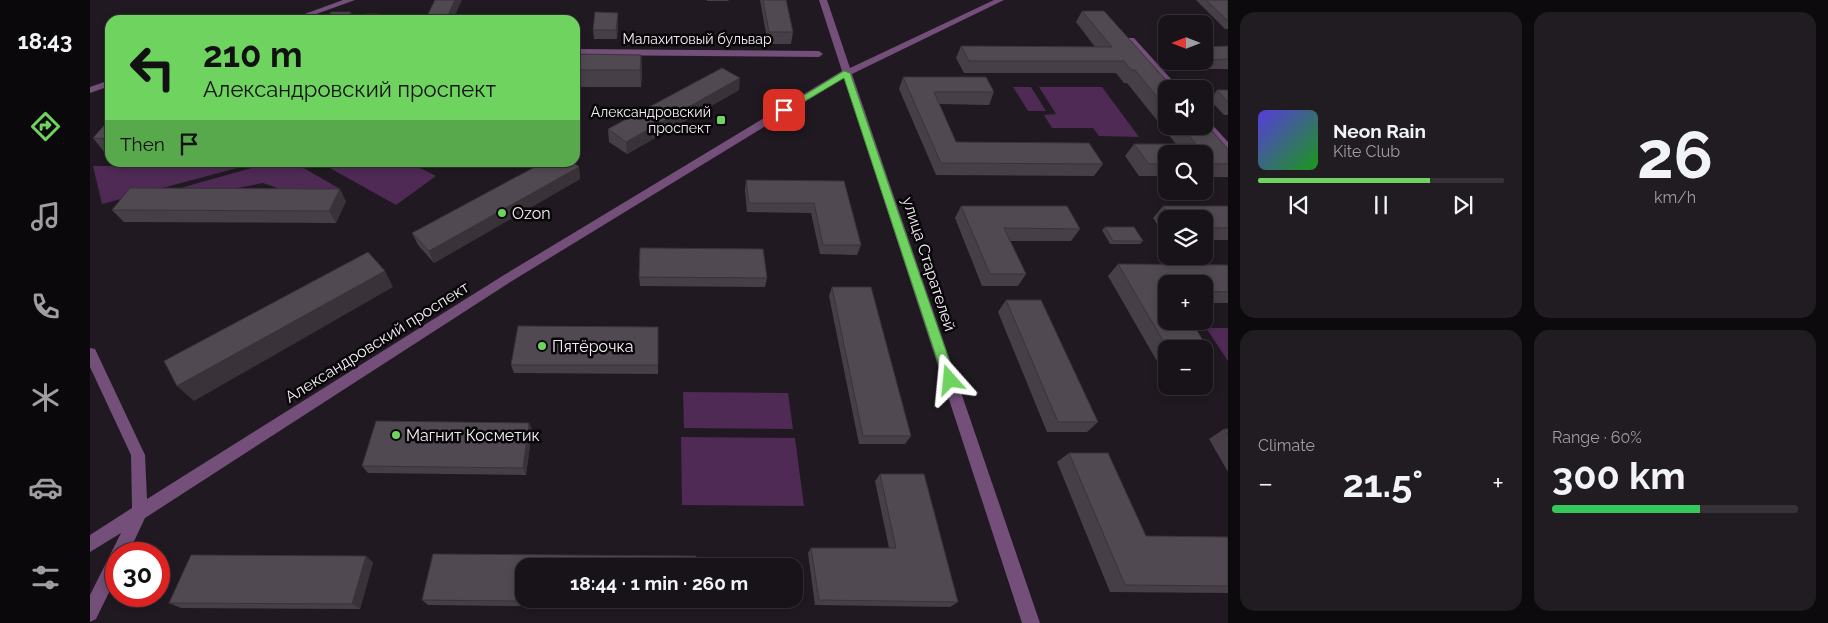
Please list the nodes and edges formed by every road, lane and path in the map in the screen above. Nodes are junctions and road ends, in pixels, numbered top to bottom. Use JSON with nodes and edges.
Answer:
{"nodes":[{"id":1,"x":351,"y":0,"type":"edge"},
{"id":2,"x":823,"y":0,"type":"edge"},
{"id":3,"x":1000,"y":0,"type":"edge"},
{"id":4,"x":307,"y":15,"type":"edge"},
{"id":5,"x":1131,"y":40,"type":"edge"},
{"id":6,"x":580,"y":52,"type":"edge"},
{"id":7,"x":819,"y":54,"type":"dead end"},
{"id":8,"x":846,"y":73,"type":"junction"},
{"id":9,"x":1168,"y":80,"type":"edge"},
{"id":10,"x":105,"y":85,"type":"edge"},
{"id":11,"x":90,"y":90,"type":"edge"},
{"id":12,"x":1213,"y":130,"type":"edge"},
{"id":13,"x":1228,"y":148,"type":"edge"},
{"id":14,"x":90,"y":353,"type":"edge"},
{"id":15,"x":140,"y":511,"type":"junction"},
{"id":16,"x":126,"y":542,"type":"edge"},
{"id":17,"x":90,"y":544,"type":"edge"},
{"id":18,"x":105,"y":583,"type":"edge"},
{"id":19,"x":90,"y":613,"type":"edge"},
{"id":20,"x":1031,"y":623,"type":"edge"}],
"edges":[{"from":1,"to":4,"type":"street"},
{"from":2,"to":8,"type":"street","name":"улица Старателей"},
{"from":3,"to":8,"type":"street","name":"Александровский проспект"},
{"from":5,"to":9,"type":"street"},
{"from":6,"to":7,"type":"street","name":"Малахитовый бульвар"},
{"from":8,"to":15,"type":"street","name":"Александровский проспект"},
{"from":8,"to":20,"type":"street","name":"улица Старателей"},
{"from":10,"to":11,"type":"street"},
{"from":12,"to":13,"type":"street"},
{"from":14,"to":15,"type":"street"},
{"from":15,"to":16,"type":"street"},
{"from":15,"to":17,"type":"street","name":"Александровский проспект"},
{"from":18,"to":19,"type":"street"}]}
